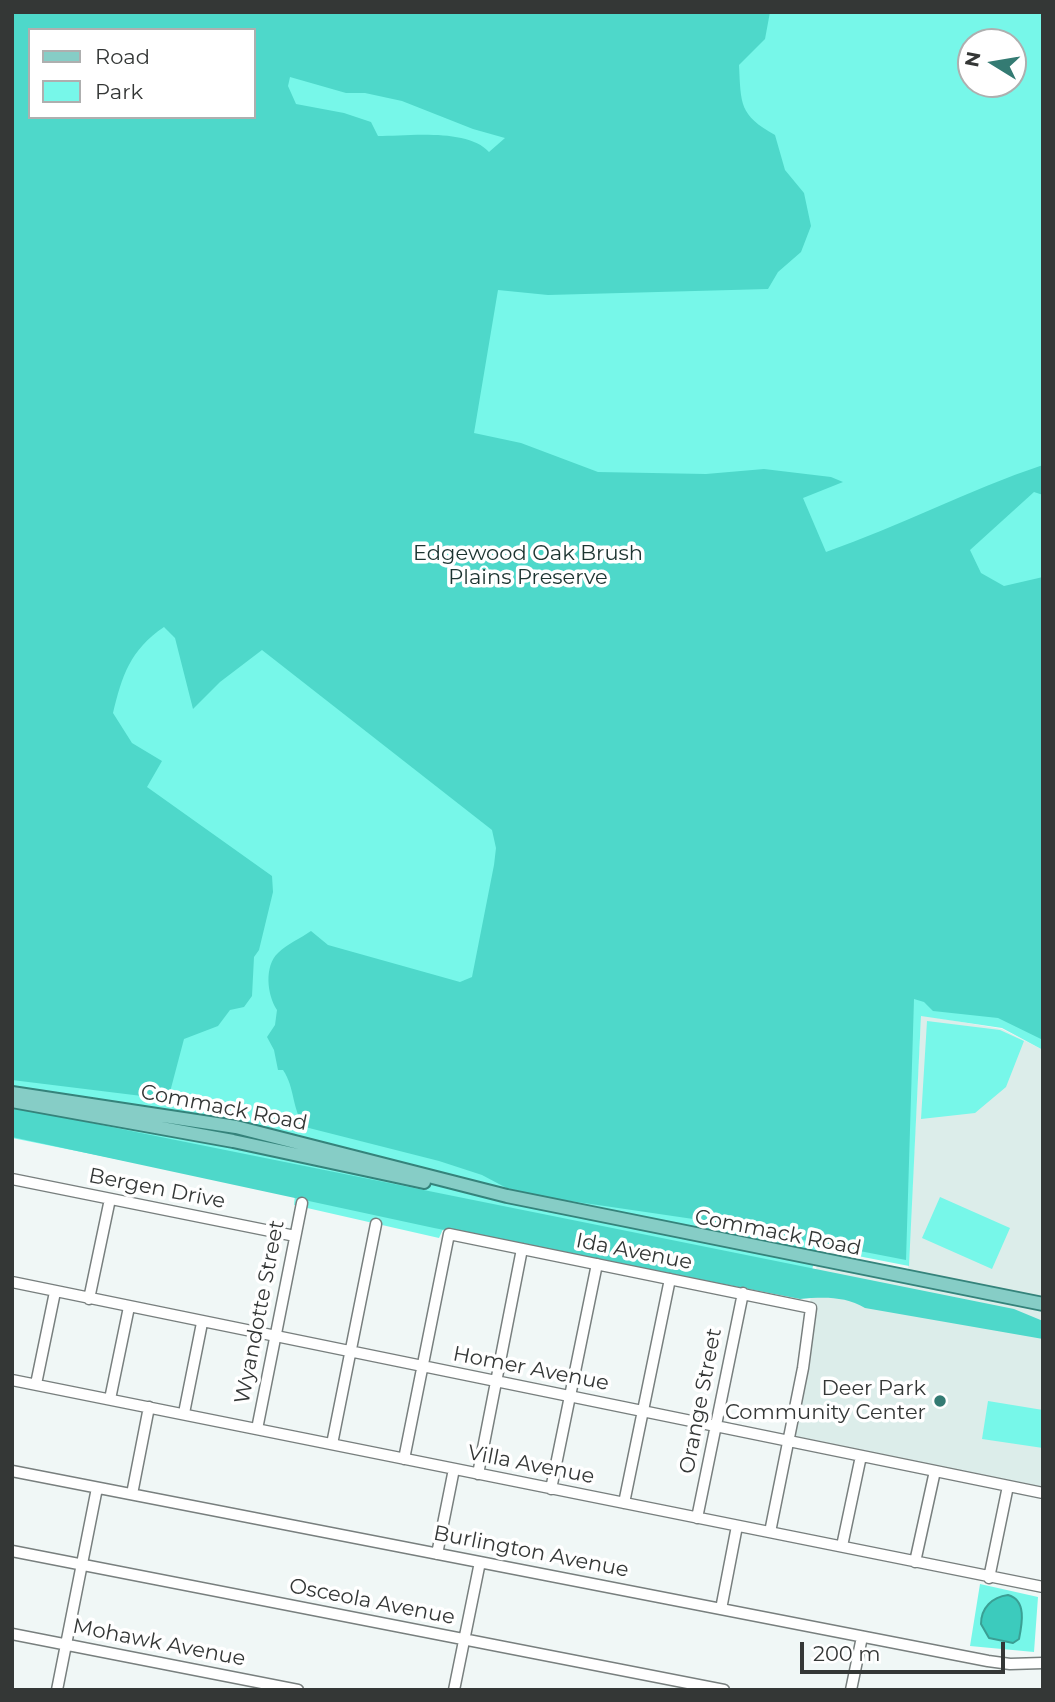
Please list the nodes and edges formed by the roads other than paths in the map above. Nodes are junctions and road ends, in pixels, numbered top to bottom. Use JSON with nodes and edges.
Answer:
{"nodes":[{"id":1,"x":12,"y":1093,"type":"edge"},
{"id":2,"x":12,"y":1101,"type":"edge"},
{"id":3,"x":12,"y":1179,"type":"edge"},
{"id":4,"x":507,"y":1196,"type":"junction"},
{"id":5,"x":110,"y":1199,"type":"junction"},
{"id":6,"x":302,"y":1203,"type":"dead end"},
{"id":7,"x":376,"y":1224,"type":"dead end"},
{"id":8,"x":295,"y":1236,"type":"junction"},
{"id":9,"x":522,"y":1249,"type":"junction"},
{"id":10,"x":597,"y":1264,"type":"junction"},
{"id":11,"x":670,"y":1279,"type":"junction"},
{"id":12,"x":12,"y":1282,"type":"edge"},
{"id":13,"x":55,"y":1292,"type":"junction"},
{"id":14,"x":743,"y":1293,"type":"junction"},
{"id":15,"x":89,"y":1299,"type":"junction"},
{"id":16,"x":1040,"y":1305,"type":"edge"},
{"id":17,"x":129,"y":1307,"type":"junction"},
{"id":18,"x":202,"y":1323,"type":"junction"},
{"id":19,"x":276,"y":1337,"type":"junction"},
{"id":20,"x":351,"y":1353,"type":"junction"},
{"id":21,"x":422,"y":1368,"type":"junction"},
{"id":22,"x":12,"y":1380,"type":"edge"},
{"id":23,"x":496,"y":1382,"type":"junction"},
{"id":24,"x":36,"y":1384,"type":"junction"},
{"id":25,"x":570,"y":1397,"type":"junction"},
{"id":26,"x":110,"y":1399,"type":"junction"},
{"id":27,"x":149,"y":1408,"type":"junction"},
{"id":28,"x":643,"y":1411,"type":"junction"},
{"id":29,"x":184,"y":1413,"type":"junction"},
{"id":30,"x":716,"y":1426,"type":"junction"},
{"id":31,"x":257,"y":1429,"type":"junction"},
{"id":32,"x":788,"y":1441,"type":"junction"},
{"id":33,"x":332,"y":1444,"type":"junction"},
{"id":34,"x":861,"y":1456,"type":"junction"},
{"id":35,"x":404,"y":1459,"type":"junction"},
{"id":36,"x":454,"y":1469,"type":"junction"},
{"id":37,"x":12,"y":1471,"type":"edge"},
{"id":38,"x":935,"y":1471,"type":"junction"},
{"id":39,"x":478,"y":1474,"type":"junction"},
{"id":40,"x":1008,"y":1486,"type":"junction"},
{"id":41,"x":97,"y":1488,"type":"junction"},
{"id":42,"x":551,"y":1489,"type":"junction"},
{"id":43,"x":1043,"y":1493,"type":"edge"},
{"id":44,"x":132,"y":1494,"type":"junction"},
{"id":45,"x":624,"y":1503,"type":"junction"},
{"id":46,"x":697,"y":1518,"type":"junction"},
{"id":47,"x":737,"y":1526,"type":"junction"},
{"id":48,"x":770,"y":1532,"type":"junction"},
{"id":49,"x":842,"y":1546,"type":"junction"},
{"id":50,"x":12,"y":1551,"type":"edge"},
{"id":51,"x":437,"y":1554,"type":"junction"},
{"id":52,"x":480,"y":1562,"type":"junction"},
{"id":53,"x":915,"y":1562,"type":"junction"},
{"id":54,"x":82,"y":1565,"type":"junction"},
{"id":55,"x":989,"y":1578,"type":"junction"},
{"id":56,"x":1043,"y":1587,"type":"edge"},
{"id":57,"x":721,"y":1609,"type":"junction"},
{"id":58,"x":12,"y":1634,"type":"edge"},
{"id":59,"x":862,"y":1637,"type":"junction"},
{"id":60,"x":464,"y":1640,"type":"junction"},
{"id":61,"x":66,"y":1645,"type":"junction"},
{"id":62,"x":1043,"y":1663,"type":"edge"},
{"id":63,"x":57,"y":1690,"type":"edge"},
{"id":64,"x":298,"y":1690,"type":"edge"},
{"id":65,"x":454,"y":1690,"type":"edge"},
{"id":66,"x":724,"y":1690,"type":"edge"},
{"id":67,"x":851,"y":1690,"type":"edge"}],
"edges":[{"from":1,"to":4,"type":"main road","name":"Commack Road"},
{"from":2,"to":4,"type":"main road","name":"Commack Road"},
{"from":3,"to":5,"type":"street","name":"Bergen Drive"},
{"from":4,"to":16,"type":"main road","name":"Commack Road"},
{"from":5,"to":8,"type":"street","name":"Bergen Drive"},
{"from":5,"to":15,"type":"street"},
{"from":6,"to":8,"type":"street","name":"Wyandotte Street"},
{"from":7,"to":20,"type":"street"},
{"from":8,"to":19,"type":"street","name":"Wyandotte Street"},
{"from":9,"to":10,"type":"street","name":"Ida Avenue"},
{"from":9,"to":21,"type":"street","name":"Ida Avenue"},
{"from":9,"to":23,"type":"street"},
{"from":10,"to":11,"type":"street","name":"Ida Avenue"},
{"from":10,"to":25,"type":"street"},
{"from":11,"to":14,"type":"street","name":"Ida Avenue"},
{"from":11,"to":28,"type":"street"},
{"from":12,"to":13,"type":"street","name":"Homer Avenue"},
{"from":13,"to":15,"type":"street","name":"Homer Avenue"},
{"from":13,"to":24,"type":"street"},
{"from":14,"to":30,"type":"street","name":"Orange Street"},
{"from":14,"to":32,"type":"street","name":"Ida Avenue"},
{"from":15,"to":17,"type":"street","name":"Homer Avenue"},
{"from":17,"to":18,"type":"street","name":"Homer Avenue"},
{"from":17,"to":26,"type":"street"},
{"from":18,"to":19,"type":"street","name":"Homer Avenue"},
{"from":18,"to":29,"type":"street"},
{"from":19,"to":20,"type":"street","name":"Homer Avenue"},
{"from":19,"to":31,"type":"street","name":"Wyandotte Street"},
{"from":20,"to":21,"type":"street","name":"Homer Avenue"},
{"from":20,"to":33,"type":"street"},
{"from":21,"to":23,"type":"street","name":"Homer Avenue"},
{"from":21,"to":35,"type":"street"},
{"from":22,"to":24,"type":"street","name":"Villa Avenue"},
{"from":23,"to":25,"type":"street","name":"Homer Avenue"},
{"from":23,"to":39,"type":"street"},
{"from":24,"to":26,"type":"street","name":"Villa Avenue"},
{"from":25,"to":28,"type":"street","name":"Homer Avenue"},
{"from":25,"to":42,"type":"street"},
{"from":26,"to":27,"type":"street","name":"Villa Avenue"},
{"from":27,"to":29,"type":"street","name":"Villa Avenue"},
{"from":27,"to":44,"type":"street"},
{"from":28,"to":30,"type":"street","name":"Homer Avenue"},
{"from":28,"to":45,"type":"street"},
{"from":29,"to":31,"type":"street","name":"Villa Avenue"},
{"from":30,"to":32,"type":"street","name":"Homer Avenue"},
{"from":30,"to":46,"type":"street","name":"Orange Street"},
{"from":31,"to":33,"type":"street","name":"Villa Avenue"},
{"from":32,"to":34,"type":"street","name":"Homer Avenue"},
{"from":32,"to":48,"type":"street"},
{"from":33,"to":35,"type":"street","name":"Villa Avenue"},
{"from":34,"to":38,"type":"street","name":"Homer Avenue"},
{"from":34,"to":49,"type":"street"},
{"from":35,"to":36,"type":"street","name":"Villa Avenue"},
{"from":36,"to":39,"type":"street","name":"Villa Avenue"},
{"from":36,"to":51,"type":"street"},
{"from":37,"to":41,"type":"street","name":"Burlington Avenue"},
{"from":38,"to":40,"type":"street","name":"Homer Avenue"},
{"from":38,"to":53,"type":"street"},
{"from":39,"to":42,"type":"street","name":"Villa Avenue"},
{"from":40,"to":43,"type":"street","name":"Homer Avenue"},
{"from":40,"to":55,"type":"street"},
{"from":41,"to":44,"type":"street","name":"Burlington Avenue"},
{"from":41,"to":54,"type":"street"},
{"from":42,"to":45,"type":"street","name":"Villa Avenue"},
{"from":44,"to":51,"type":"street","name":"Burlington Avenue"},
{"from":45,"to":46,"type":"street","name":"Villa Avenue"},
{"from":46,"to":47,"type":"street","name":"Villa Avenue"},
{"from":47,"to":48,"type":"street","name":"Villa Avenue"},
{"from":47,"to":57,"type":"street"},
{"from":48,"to":49,"type":"street","name":"Villa Avenue"},
{"from":49,"to":53,"type":"street","name":"Villa Avenue"},
{"from":50,"to":54,"type":"street","name":"Osceola Avenue"},
{"from":51,"to":52,"type":"street","name":"Burlington Avenue"},
{"from":52,"to":57,"type":"street","name":"Burlington Avenue"},
{"from":52,"to":60,"type":"street"},
{"from":53,"to":55,"type":"street","name":"Villa Avenue"},
{"from":54,"to":60,"type":"street","name":"Osceola Avenue"},
{"from":54,"to":61,"type":"street"},
{"from":55,"to":56,"type":"street","name":"Villa Avenue"},
{"from":57,"to":59,"type":"street","name":"Burlington Avenue"},
{"from":58,"to":61,"type":"street","name":"Mohawk Avenue"},
{"from":59,"to":62,"type":"street","name":"Burlington Avenue"},
{"from":59,"to":67,"type":"street"},
{"from":60,"to":65,"type":"street"},
{"from":60,"to":66,"type":"street","name":"Osceola Avenue"},
{"from":61,"to":63,"type":"street"},
{"from":61,"to":64,"type":"street","name":"Mohawk Avenue"}]}
